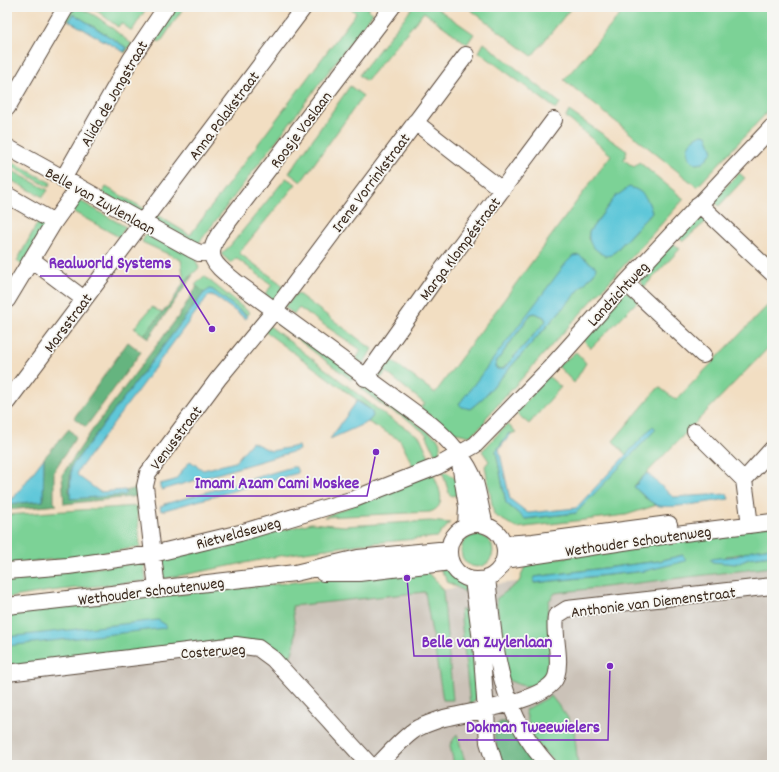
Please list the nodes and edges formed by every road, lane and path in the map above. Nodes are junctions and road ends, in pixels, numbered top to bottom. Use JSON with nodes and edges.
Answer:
{"nodes":[{"id":1,"x":66,"y":7,"type":"edge"},
{"id":2,"x":166,"y":7,"type":"edge"},
{"id":3,"x":304,"y":7,"type":"edge"},
{"id":4,"x":392,"y":7,"type":"edge"},
{"id":5,"x":466,"y":55,"type":"dead end"},
{"id":6,"x":7,"y":108,"type":"edge"},
{"id":7,"x":554,"y":120,"type":"dead end"},
{"id":8,"x":415,"y":122,"type":"junction"},
{"id":9,"x":772,"y":127,"type":"edge"},
{"id":10,"x":7,"y":147,"type":"edge"},
{"id":11,"x":63,"y":179,"type":"junction"},
{"id":12,"x":79,"y":188,"type":"junction"},
{"id":13,"x":502,"y":190,"type":"junction"},
{"id":14,"x":7,"y":195,"type":"edge"},
{"id":15,"x":699,"y":204,"type":"junction"},
{"id":16,"x":54,"y":222,"type":"junction"},
{"id":17,"x":142,"y":223,"type":"junction"},
{"id":18,"x":211,"y":252,"type":"junction"},
{"id":19,"x":32,"y":260,"type":"junction"},
{"id":20,"x":772,"y":273,"type":"edge"},
{"id":21,"x":626,"y":283,"type":"junction"},
{"id":22,"x":84,"y":299,"type":"junction"},
{"id":23,"x":7,"y":300,"type":"edge"},
{"id":24,"x":275,"y":310,"type":"junction"},
{"id":25,"x":703,"y":355,"type":"dead end"},
{"id":26,"x":365,"y":378,"type":"junction"},
{"id":27,"x":7,"y":402,"type":"edge"},
{"id":28,"x":695,"y":431,"type":"dead end"},
{"id":29,"x":772,"y":449,"type":"edge"},
{"id":30,"x":458,"y":453,"type":"junction"},
{"id":31,"x":744,"y":480,"type":"junction"},
{"id":32,"x":772,"y":512,"type":"edge"},
{"id":33,"x":750,"y":520,"type":"junction"},
{"id":34,"x":772,"y":522,"type":"edge"},
{"id":35,"x":485,"y":525,"type":"junction"},
{"id":36,"x":466,"y":526,"type":"junction"},
{"id":37,"x":504,"y":552,"type":"junction"},
{"id":38,"x":153,"y":554,"type":"junction"},
{"id":39,"x":450,"y":556,"type":"junction"},
{"id":40,"x":7,"y":571,"type":"edge"},
{"id":41,"x":480,"y":579,"type":"junction"},
{"id":42,"x":772,"y":586,"type":"edge"},
{"id":43,"x":157,"y":588,"type":"junction"},
{"id":44,"x":7,"y":606,"type":"edge"},
{"id":45,"x":7,"y":673,"type":"edge"},
{"id":46,"x":509,"y":705,"type":"junction"},
{"id":47,"x":486,"y":710,"type":"junction"},
{"id":48,"x":370,"y":765,"type":"edge"},
{"id":49,"x":378,"y":765,"type":"edge"},
{"id":50,"x":495,"y":765,"type":"edge"},
{"id":51,"x":548,"y":765,"type":"edge"}],
"edges":[{"from":1,"to":6,"type":"street"},
{"from":2,"to":11,"type":"street","name":"Alida de Jongstraat"},
{"from":3,"to":17,"type":"street","name":"Anna Polakstraat"},
{"from":4,"to":18,"type":"street","name":"Roosje Voslaan"},
{"from":5,"to":8,"type":"street","name":"Irene Vorrinkstraat"},
{"from":7,"to":13,"type":"street","name":"Marga Klompéstraat"},
{"from":8,"to":13,"type":"street"},
{"from":8,"to":24,"type":"street","name":"Irene Vorrinkstraat"},
{"from":9,"to":15,"type":"street","name":"Landzichtweg"},
{"from":10,"to":11,"type":"street","name":"Belle van Zuylenlaan"},
{"from":11,"to":12,"type":"street","name":"Belle van Zuylenlaan"},
{"from":12,"to":16,"type":"street"},
{"from":12,"to":17,"type":"street","name":"Belle van Zuylenlaan"},
{"from":13,"to":26,"type":"street","name":"Marga Klompéstraat"},
{"from":14,"to":16,"type":"street"},
{"from":15,"to":20,"type":"street"},
{"from":15,"to":21,"type":"street","name":"Landzichtweg"},
{"from":16,"to":19,"type":"street"},
{"from":17,"to":18,"type":"street","name":"Belle van Zuylenlaan"},
{"from":17,"to":22,"type":"street","name":"Marsstraat"},
{"from":18,"to":24,"type":"street"},
{"from":19,"to":22,"type":"street"},
{"from":19,"to":23,"type":"street"},
{"from":21,"to":25,"type":"street"},
{"from":21,"to":30,"type":"street","name":"Landzichtweg"},
{"from":22,"to":27,"type":"street","name":"Marsstraat"},
{"from":24,"to":26,"type":"street"},
{"from":24,"to":38,"type":"street","name":"Venusstraat"},
{"from":26,"to":30,"type":"street"},
{"from":28,"to":31,"type":"street"},
{"from":29,"to":31,"type":"street"},
{"from":30,"to":35,"type":"street"},
{"from":30,"to":36,"type":"street"},
{"from":30,"to":38,"type":"street","name":"Rietveldseweg"},
{"from":31,"to":33,"type":"street"},
{"from":32,"to":33,"type":"street","name":"Wethouder Schoutenweg"},
{"from":33,"to":34,"type":"street","name":"Wethouder Schoutenweg"},
{"from":33,"to":37,"type":"street","name":"Wethouder Schoutenweg"},
{"from":35,"to":36,"type":"street"},
{"from":35,"to":37,"type":"street"},
{"from":36,"to":39,"type":"street"},
{"from":37,"to":41,"type":"street"},
{"from":38,"to":40,"type":"street","name":"Rietveldseweg"},
{"from":38,"to":43,"type":"street","name":"Venusstraat"},
{"from":39,"to":41,"type":"street"},
{"from":39,"to":43,"type":"street","name":"Wethouder Schoutenweg"},
{"from":41,"to":46,"type":"street"},
{"from":41,"to":47,"type":"street"},
{"from":42,"to":46,"type":"street","name":"Anthonie van Diemenstraat"},
{"from":43,"to":44,"type":"street","name":"Wethouder Schoutenweg"},
{"from":45,"to":48,"type":"street","name":"Costerweg"},
{"from":46,"to":47,"type":"street"},
{"from":46,"to":51,"type":"street"},
{"from":47,"to":49,"type":"street"},
{"from":47,"to":50,"type":"street"}]}
